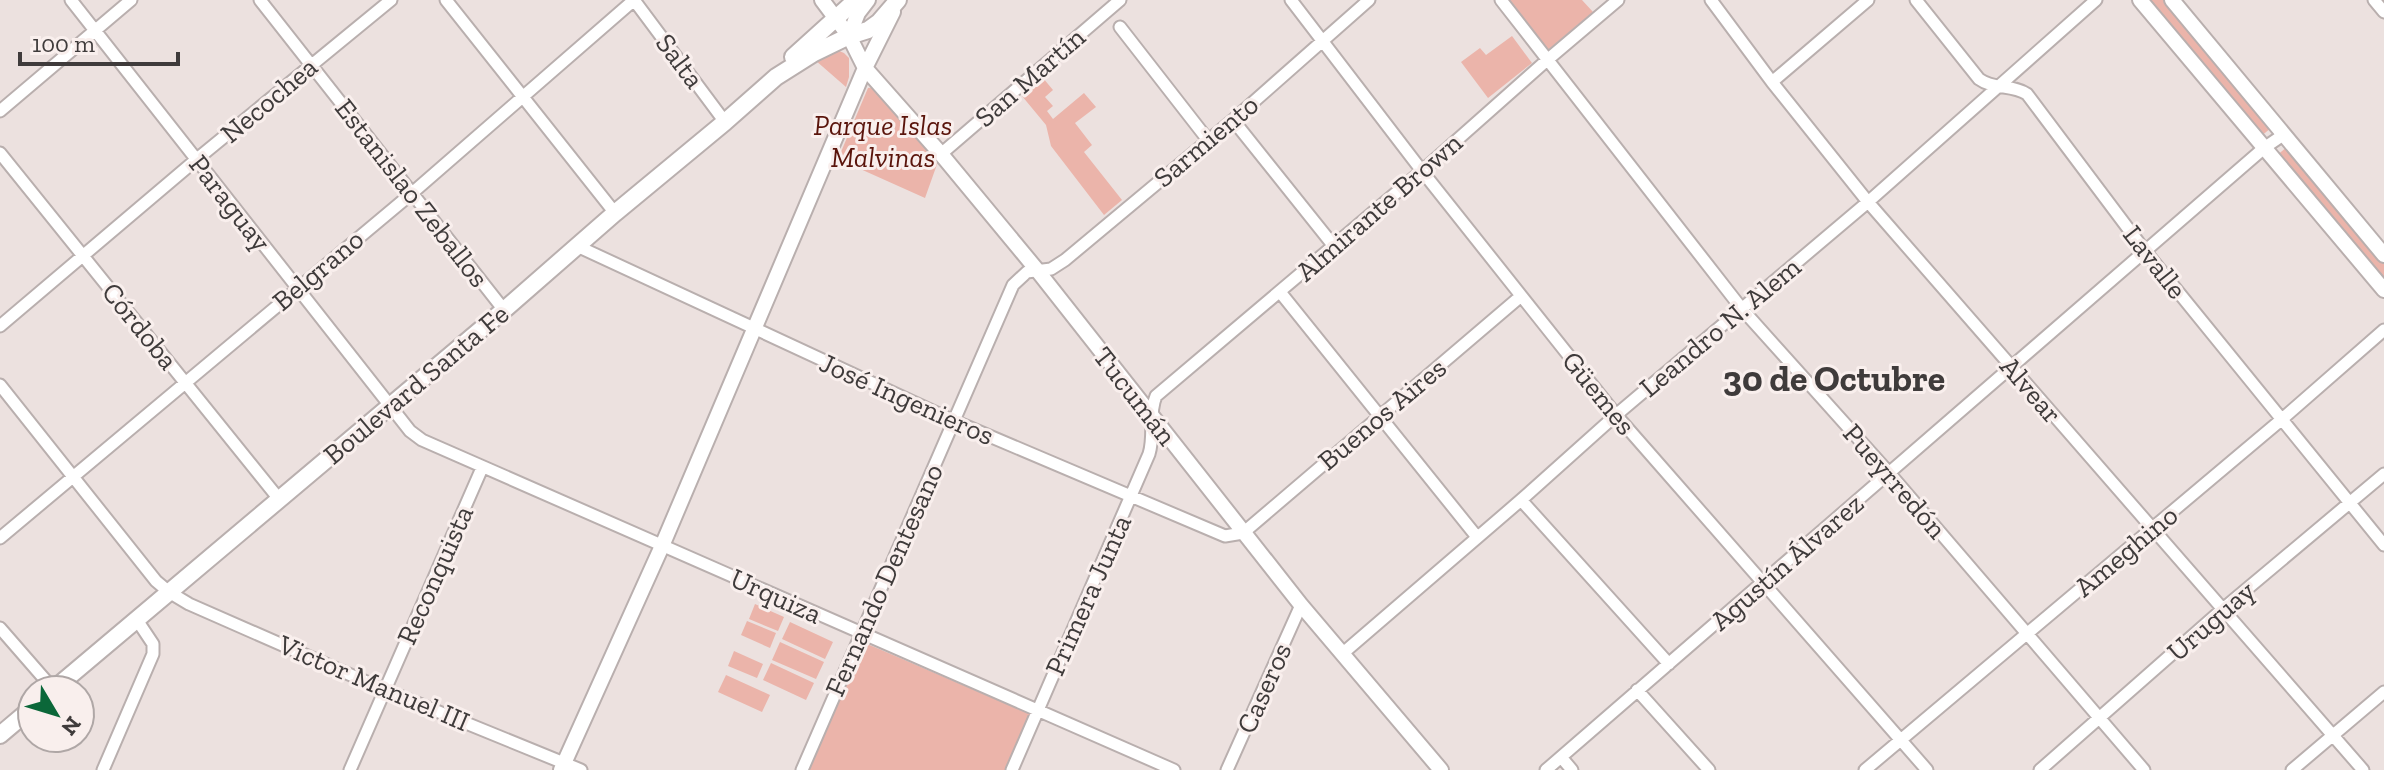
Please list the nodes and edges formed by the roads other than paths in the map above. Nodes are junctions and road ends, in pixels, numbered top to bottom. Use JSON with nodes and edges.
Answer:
{"nodes":[{"id":1,"x":71,"y":0,"type":"edge"},
{"id":2,"x":131,"y":0,"type":"edge"},
{"id":3,"x":260,"y":0,"type":"edge"},
{"id":4,"x":391,"y":0,"type":"edge"},
{"id":5,"x":446,"y":0,"type":"edge"},
{"id":6,"x":634,"y":0,"type":"edge"},
{"id":7,"x":822,"y":0,"type":"edge"},
{"id":8,"x":856,"y":0,"type":"edge"},
{"id":9,"x":868,"y":0,"type":"edge"},
{"id":10,"x":899,"y":0,"type":"edge"},
{"id":11,"x":1120,"y":0,"type":"edge"},
{"id":12,"x":1291,"y":0,"type":"edge"},
{"id":13,"x":1369,"y":0,"type":"edge"},
{"id":14,"x":1501,"y":0,"type":"edge"},
{"id":15,"x":1618,"y":0,"type":"edge"},
{"id":16,"x":1711,"y":0,"type":"edge"},
{"id":17,"x":1868,"y":0,"type":"edge"},
{"id":18,"x":1916,"y":0,"type":"edge"},
{"id":19,"x":2096,"y":0,"type":"edge"},
{"id":20,"x":2140,"y":0,"type":"edge"},
{"id":21,"x":2172,"y":0,"type":"edge"},
{"id":22,"x":2374,"y":0,"type":"edge"},
{"id":23,"x":2384,"y":12,"type":"edge"},
{"id":24,"x":835,"y":18,"type":"junction"},
{"id":25,"x":1120,"y":27,"type":"dead end"},
{"id":26,"x":95,"y":31,"type":"junction"},
{"id":27,"x":849,"y":36,"type":"junction"},
{"id":28,"x":1322,"y":41,"type":"junction"},
{"id":29,"x":1546,"y":61,"type":"junction"},
{"id":30,"x":312,"y":65,"type":"junction"},
{"id":31,"x":865,"y":68,"type":"junction"},
{"id":32,"x":776,"y":77,"type":"junction"},
{"id":33,"x":1772,"y":82,"type":"junction"},
{"id":34,"x":1998,"y":87,"type":"junction"},
{"id":35,"x":523,"y":96,"type":"junction"},
{"id":36,"x":0,"y":111,"type":"edge"},
{"id":37,"x":1233,"y":120,"type":"junction"},
{"id":38,"x":725,"y":122,"type":"junction"},
{"id":39,"x":2283,"y":135,"type":"junction"},
{"id":40,"x":1208,"y":140,"type":"junction"},
{"id":41,"x":2264,"y":148,"type":"junction"},
{"id":42,"x":0,"y":153,"type":"edge"},
{"id":43,"x":941,"y":154,"type":"junction"},
{"id":44,"x":197,"y":159,"type":"junction"},
{"id":45,"x":1422,"y":171,"type":"junction"},
{"id":46,"x":411,"y":194,"type":"junction"},
{"id":47,"x":1868,"y":202,"type":"junction"},
{"id":48,"x":615,"y":213,"type":"junction"},
{"id":49,"x":1333,"y":245,"type":"junction"},
{"id":50,"x":577,"y":246,"type":"junction"},
{"id":51,"x":2145,"y":251,"type":"junction"},
{"id":52,"x":2384,"y":255,"type":"edge"},
{"id":53,"x":83,"y":256,"type":"junction"},
{"id":54,"x":1037,"y":270,"type":"junction"},
{"id":55,"x":296,"y":289,"type":"junction"},
{"id":56,"x":2384,"y":290,"type":"edge"},
{"id":57,"x":1280,"y":292,"type":"junction"},
{"id":58,"x":1521,"y":296,"type":"junction"},
{"id":59,"x":1742,"y":309,"type":"junction"},
{"id":60,"x":504,"y":310,"type":"junction"},
{"id":61,"x":0,"y":326,"type":"edge"},
{"id":62,"x":756,"y":329,"type":"junction"},
{"id":63,"x":2384,"y":330,"type":"edge"},
{"id":64,"x":2012,"y":369,"type":"junction"},
{"id":65,"x":185,"y":381,"type":"junction"},
{"id":66,"x":0,"y":385,"type":"edge"},
{"id":67,"x":390,"y":406,"type":"junction"},
{"id":68,"x":1381,"y":415,"type":"junction"},
{"id":69,"x":1616,"y":415,"type":"junction"},
{"id":70,"x":1153,"y":418,"type":"junction"},
{"id":71,"x":2281,"y":420,"type":"junction"},
{"id":72,"x":954,"y":421,"type":"junction"},
{"id":73,"x":482,"y":468,"type":"junction"},
{"id":74,"x":1890,"y":474,"type":"junction"},
{"id":75,"x":2384,"y":474,"type":"edge"},
{"id":76,"x":74,"y":475,"type":"junction"},
{"id":77,"x":1131,"y":497,"type":"junction"},
{"id":78,"x":279,"y":499,"type":"junction"},
{"id":79,"x":1521,"y":500,"type":"junction"},
{"id":80,"x":2350,"y":504,"type":"junction"},
{"id":81,"x":2153,"y":528,"type":"junction"},
{"id":82,"x":1243,"y":533,"type":"junction"},
{"id":83,"x":1477,"y":537,"type":"junction"},
{"id":84,"x":0,"y":538,"type":"edge"},
{"id":85,"x":2384,"y":545,"type":"edge"},
{"id":86,"x":662,"y":546,"type":"junction"},
{"id":87,"x":1763,"y":583,"type":"junction"},
{"id":88,"x":169,"y":592,"type":"junction"},
{"id":89,"x":1301,"y":605,"type":"junction"},
{"id":90,"x":2223,"y":609,"type":"junction"},
{"id":91,"x":137,"y":620,"type":"junction"},
{"id":92,"x":0,"y":628,"type":"edge"},
{"id":93,"x":2028,"y":633,"type":"junction"},
{"id":94,"x":860,"y":634,"type":"junction"},
{"id":95,"x":1342,"y":654,"type":"junction"},
{"id":96,"x":1669,"y":664,"type":"junction"},
{"id":97,"x":39,"y":674,"type":"edge"},
{"id":98,"x":72,"y":674,"type":"edge"},
{"id":99,"x":385,"y":690,"type":"junction"},
{"id":100,"x":1637,"y":690,"type":"junction"},
{"id":101,"x":2384,"y":692,"type":"edge"},
{"id":102,"x":1038,"y":711,"type":"junction"},
{"id":103,"x":2099,"y":719,"type":"junction"},
{"id":104,"x":16,"y":722,"type":"edge"},
{"id":105,"x":0,"y":735,"type":"edge"},
{"id":106,"x":2333,"y":735,"type":"junction"},
{"id":107,"x":1902,"y":740,"type":"junction"},
{"id":108,"x":1561,"y":757,"type":"junction"},
{"id":109,"x":562,"y":766,"type":"edge"},
{"id":110,"x":103,"y":770,"type":"edge"},
{"id":111,"x":350,"y":770,"type":"edge"},
{"id":112,"x":581,"y":770,"type":"edge"},
{"id":113,"x":802,"y":770,"type":"edge"},
{"id":114,"x":1012,"y":770,"type":"edge"},
{"id":115,"x":1174,"y":770,"type":"edge"},
{"id":116,"x":1227,"y":770,"type":"edge"},
{"id":117,"x":1441,"y":770,"type":"edge"},
{"id":118,"x":1546,"y":770,"type":"edge"},
{"id":119,"x":1572,"y":770,"type":"edge"},
{"id":120,"x":1709,"y":770,"type":"edge"},
{"id":121,"x":1865,"y":770,"type":"edge"},
{"id":122,"x":1927,"y":770,"type":"edge"},
{"id":123,"x":2040,"y":770,"type":"edge"},
{"id":124,"x":2144,"y":770,"type":"edge"},
{"id":125,"x":2292,"y":770,"type":"edge"},
{"id":126,"x":2363,"y":770,"type":"edge"}],
"edges":[{"from":1,"to":26,"type":"street","name":"Paraguay"},
{"from":2,"to":26,"type":"street"},
{"from":3,"to":30,"type":"street","name":"Estanislao Zeballos"},
{"from":4,"to":30,"type":"street","name":"Necochea"},
{"from":5,"to":35,"type":"street"},
{"from":6,"to":35,"type":"street","name":"Belgrano"},
{"from":6,"to":38,"type":"street","name":"Salta"},
{"from":7,"to":24,"type":"street","name":"Tucumán"},
{"from":8,"to":24,"type":"main road","name":"Boulevard Santa Fe"},
{"from":9,"to":27,"type":"street"},
{"from":10,"to":27,"type":"main road","name":"Boulevard Santa Fe"},
{"from":10,"to":31,"type":"street"},
{"from":11,"to":43,"type":"street","name":"San Martín"},
{"from":12,"to":28,"type":"street","name":"Güemes"},
{"from":13,"to":28,"type":"street","name":"Sarmiento"},
{"from":14,"to":29,"type":"street","name":"Pueyrredón"},
{"from":15,"to":29,"type":"street","name":"Almirante Brown"},
{"from":16,"to":33,"type":"street","name":"Alvear"},
{"from":17,"to":33,"type":"street"},
{"from":18,"to":34,"type":"street","name":"Lavalle"},
{"from":19,"to":34,"type":"street","name":"Leandro N. Alem"},
{"from":20,"to":41,"type":"street"},
{"from":21,"to":39,"type":"street"},
{"from":22,"to":23,"type":"street"},
{"from":24,"to":27,"type":"street","name":"Tucumán"},
{"from":24,"to":32,"type":"main road","name":"Boulevard Santa Fe"},
{"from":25,"to":40,"type":"street"},
{"from":26,"to":36,"type":"street"},
{"from":26,"to":44,"type":"street","name":"Paraguay"},
{"from":27,"to":31,"type":"street","name":"Tucumán"},
{"from":27,"to":32,"type":"main road","name":"Boulevard Santa Fe"},
{"from":28,"to":37,"type":"street","name":"Sarmiento"},
{"from":28,"to":45,"type":"street","name":"Güemes"},
{"from":29,"to":45,"type":"street","name":"Almirante Brown"},
{"from":29,"to":59,"type":"street","name":"Pueyrredón"},
{"from":30,"to":44,"type":"street","name":"Necochea"},
{"from":30,"to":46,"type":"street","name":"Estanislao Zeballos"},
{"from":31,"to":43,"type":"street","name":"Tucumán"},
{"from":31,"to":62,"type":"street"},
{"from":32,"to":38,"type":"main road","name":"Boulevard Santa Fe"},
{"from":33,"to":47,"type":"street","name":"Alvear"},
{"from":34,"to":47,"type":"street","name":"Leandro N. Alem"},
{"from":34,"to":51,"type":"street","name":"Lavalle"},
{"from":35,"to":46,"type":"street","name":"Belgrano"},
{"from":35,"to":48,"type":"street"},
{"from":37,"to":40,"type":"street","name":"Sarmiento"},
{"from":37,"to":49,"type":"street"},
{"from":38,"to":48,"type":"main road","name":"Boulevard Santa Fe"},
{"from":39,"to":41,"type":"street","name":"Agustín Álvarez"},
{"from":39,"to":52,"type":"street"},
{"from":40,"to":54,"type":"street","name":"Sarmiento"},
{"from":41,"to":51,"type":"street","name":"Agustín Álvarez"},
{"from":41,"to":56,"type":"street"},
{"from":42,"to":53,"type":"street","name":"Córdoba"},
{"from":43,"to":54,"type":"street","name":"Tucumán"},
{"from":44,"to":53,"type":"street","name":"Necochea"},
{"from":44,"to":55,"type":"street","name":"Paraguay"},
{"from":45,"to":49,"type":"street","name":"Almirante Brown"},
{"from":45,"to":58,"type":"street","name":"Güemes"},
{"from":46,"to":55,"type":"street","name":"Belgrano"},
{"from":46,"to":60,"type":"street","name":"Estanislao Zeballos"},
{"from":47,"to":59,"type":"street","name":"Leandro N. Alem"},
{"from":47,"to":64,"type":"street","name":"Alvear"},
{"from":48,"to":50,"type":"main road","name":"Boulevard Santa Fe"},
{"from":49,"to":57,"type":"street","name":"Almirante Brown"},
{"from":50,"to":60,"type":"main road","name":"Boulevard Santa Fe"},
{"from":50,"to":62,"type":"street","name":"José Ingenieros"},
{"from":51,"to":64,"type":"street","name":"Agustín Álvarez"},
{"from":51,"to":71,"type":"street","name":"Lavalle"},
{"from":53,"to":61,"type":"street","name":"Necochea"},
{"from":53,"to":65,"type":"street","name":"Córdoba"},
{"from":54,"to":70,"type":"street","name":"Tucumán"},
{"from":54,"to":72,"type":"street","name":"Fernando Dentesano"},
{"from":55,"to":65,"type":"street","name":"Belgrano"},
{"from":55,"to":67,"type":"street","name":"Paraguay"},
{"from":57,"to":68,"type":"street"},
{"from":57,"to":70,"type":"street","name":"Almirante Brown"},
{"from":58,"to":68,"type":"street","name":"Buenos Aires"},
{"from":58,"to":69,"type":"street","name":"Güemes"},
{"from":59,"to":69,"type":"street","name":"Leandro N. Alem"},
{"from":59,"to":74,"type":"street","name":"Pueyrredón"},
{"from":60,"to":67,"type":"main road","name":"Boulevard Santa Fe"},
{"from":62,"to":72,"type":"street","name":"José Ingenieros"},
{"from":62,"to":86,"type":"street"},
{"from":63,"to":71,"type":"street","name":"Ameghino"},
{"from":64,"to":74,"type":"street","name":"Agustín Álvarez"},
{"from":64,"to":81,"type":"street","name":"Alvear"},
{"from":65,"to":76,"type":"street","name":"Belgrano"},
{"from":65,"to":78,"type":"street","name":"Córdoba"},
{"from":66,"to":76,"type":"street","name":"Victor Manuel III"},
{"from":67,"to":73,"type":"street","name":"Urquiza"},
{"from":67,"to":78,"type":"main road","name":"Boulevard Santa Fe"},
{"from":68,"to":82,"type":"street","name":"Buenos Aires"},
{"from":68,"to":83,"type":"street"},
{"from":69,"to":79,"type":"street","name":"Leandro N. Alem"},
{"from":69,"to":87,"type":"street","name":"Güemes"},
{"from":70,"to":77,"type":"street","name":"Primera Junta"},
{"from":70,"to":82,"type":"street","name":"Tucumán"},
{"from":71,"to":80,"type":"street","name":"Lavalle"},
{"from":71,"to":81,"type":"street","name":"Ameghino"},
{"from":72,"to":77,"type":"street","name":"José Ingenieros"},
{"from":72,"to":94,"type":"street","name":"Fernando Dentesano"},
{"from":73,"to":86,"type":"street","name":"Urquiza"},
{"from":73,"to":99,"type":"street","name":"Reconquista"},
{"from":74,"to":87,"type":"street","name":"Agustín Álvarez"},
{"from":74,"to":93,"type":"street","name":"Pueyrredón"},
{"from":75,"to":80,"type":"street","name":"Uruguay"},
{"from":76,"to":84,"type":"street","name":"Belgrano"},
{"from":76,"to":88,"type":"street","name":"Victor Manuel III"},
{"from":77,"to":82,"type":"street","name":"José Ingenieros"},
{"from":77,"to":102,"type":"street","name":"Primera Junta"},
{"from":78,"to":88,"type":"main road","name":"Boulevard Santa Fe"},
{"from":79,"to":83,"type":"street","name":"Leandro N. Alem"},
{"from":79,"to":96,"type":"street"},
{"from":80,"to":85,"type":"street","name":"Lavalle"},
{"from":80,"to":90,"type":"street","name":"Uruguay"},
{"from":81,"to":90,"type":"street","name":"Alvear"},
{"from":81,"to":93,"type":"street","name":"Ameghino"},
{"from":82,"to":89,"type":"street","name":"Tucumán"},
{"from":83,"to":95,"type":"street","name":"Leandro N. Alem"},
{"from":86,"to":94,"type":"street","name":"Urquiza"},
{"from":86,"to":109,"type":"street"},
{"from":87,"to":96,"type":"street","name":"Agustín Álvarez"},
{"from":87,"to":107,"type":"street","name":"Güemes"},
{"from":88,"to":91,"type":"main road","name":"Boulevard Santa Fe"},
{"from":88,"to":99,"type":"street","name":"Victor Manuel III"},
{"from":89,"to":95,"type":"street","name":"Tucumán"},
{"from":89,"to":116,"type":"street","name":"Caseros"},
{"from":90,"to":103,"type":"street","name":"Uruguay"},
{"from":90,"to":106,"type":"street","name":"Alvear"},
{"from":91,"to":98,"type":"main road","name":"Boulevard Santa Fe"},
{"from":91,"to":110,"type":"street"},
{"from":92,"to":97,"type":"street"},
{"from":93,"to":103,"type":"street","name":"Pueyrredón"},
{"from":93,"to":107,"type":"street","name":"Ameghino"},
{"from":94,"to":102,"type":"street","name":"Urquiza"},
{"from":94,"to":113,"type":"street","name":"Fernando Dentesano"},
{"from":95,"to":117,"type":"street","name":"Tucumán"},
{"from":96,"to":100,"type":"street","name":"Agustín Álvarez"},
{"from":99,"to":109,"type":"street","name":"Victor Manuel III"},
{"from":99,"to":111,"type":"street","name":"Reconquista"},
{"from":100,"to":108,"type":"street","name":"Agustín Álvarez"},
{"from":100,"to":120,"type":"street"},
{"from":101,"to":106,"type":"street"},
{"from":102,"to":114,"type":"street","name":"Primera Junta"},
{"from":102,"to":115,"type":"street","name":"Urquiza"},
{"from":103,"to":123,"type":"street","name":"Uruguay"},
{"from":103,"to":124,"type":"street","name":"Pueyrredón"},
{"from":104,"to":105,"type":"main road"},
{"from":106,"to":125,"type":"street"},
{"from":106,"to":126,"type":"street","name":"Alvear"},
{"from":107,"to":121,"type":"street","name":"Ameghino"},
{"from":107,"to":122,"type":"street","name":"Güemes"},
{"from":108,"to":118,"type":"street","name":"Agustín Álvarez"},
{"from":108,"to":119,"type":"street"},
{"from":109,"to":112,"type":"street","name":"Victor Manuel III"}]}
